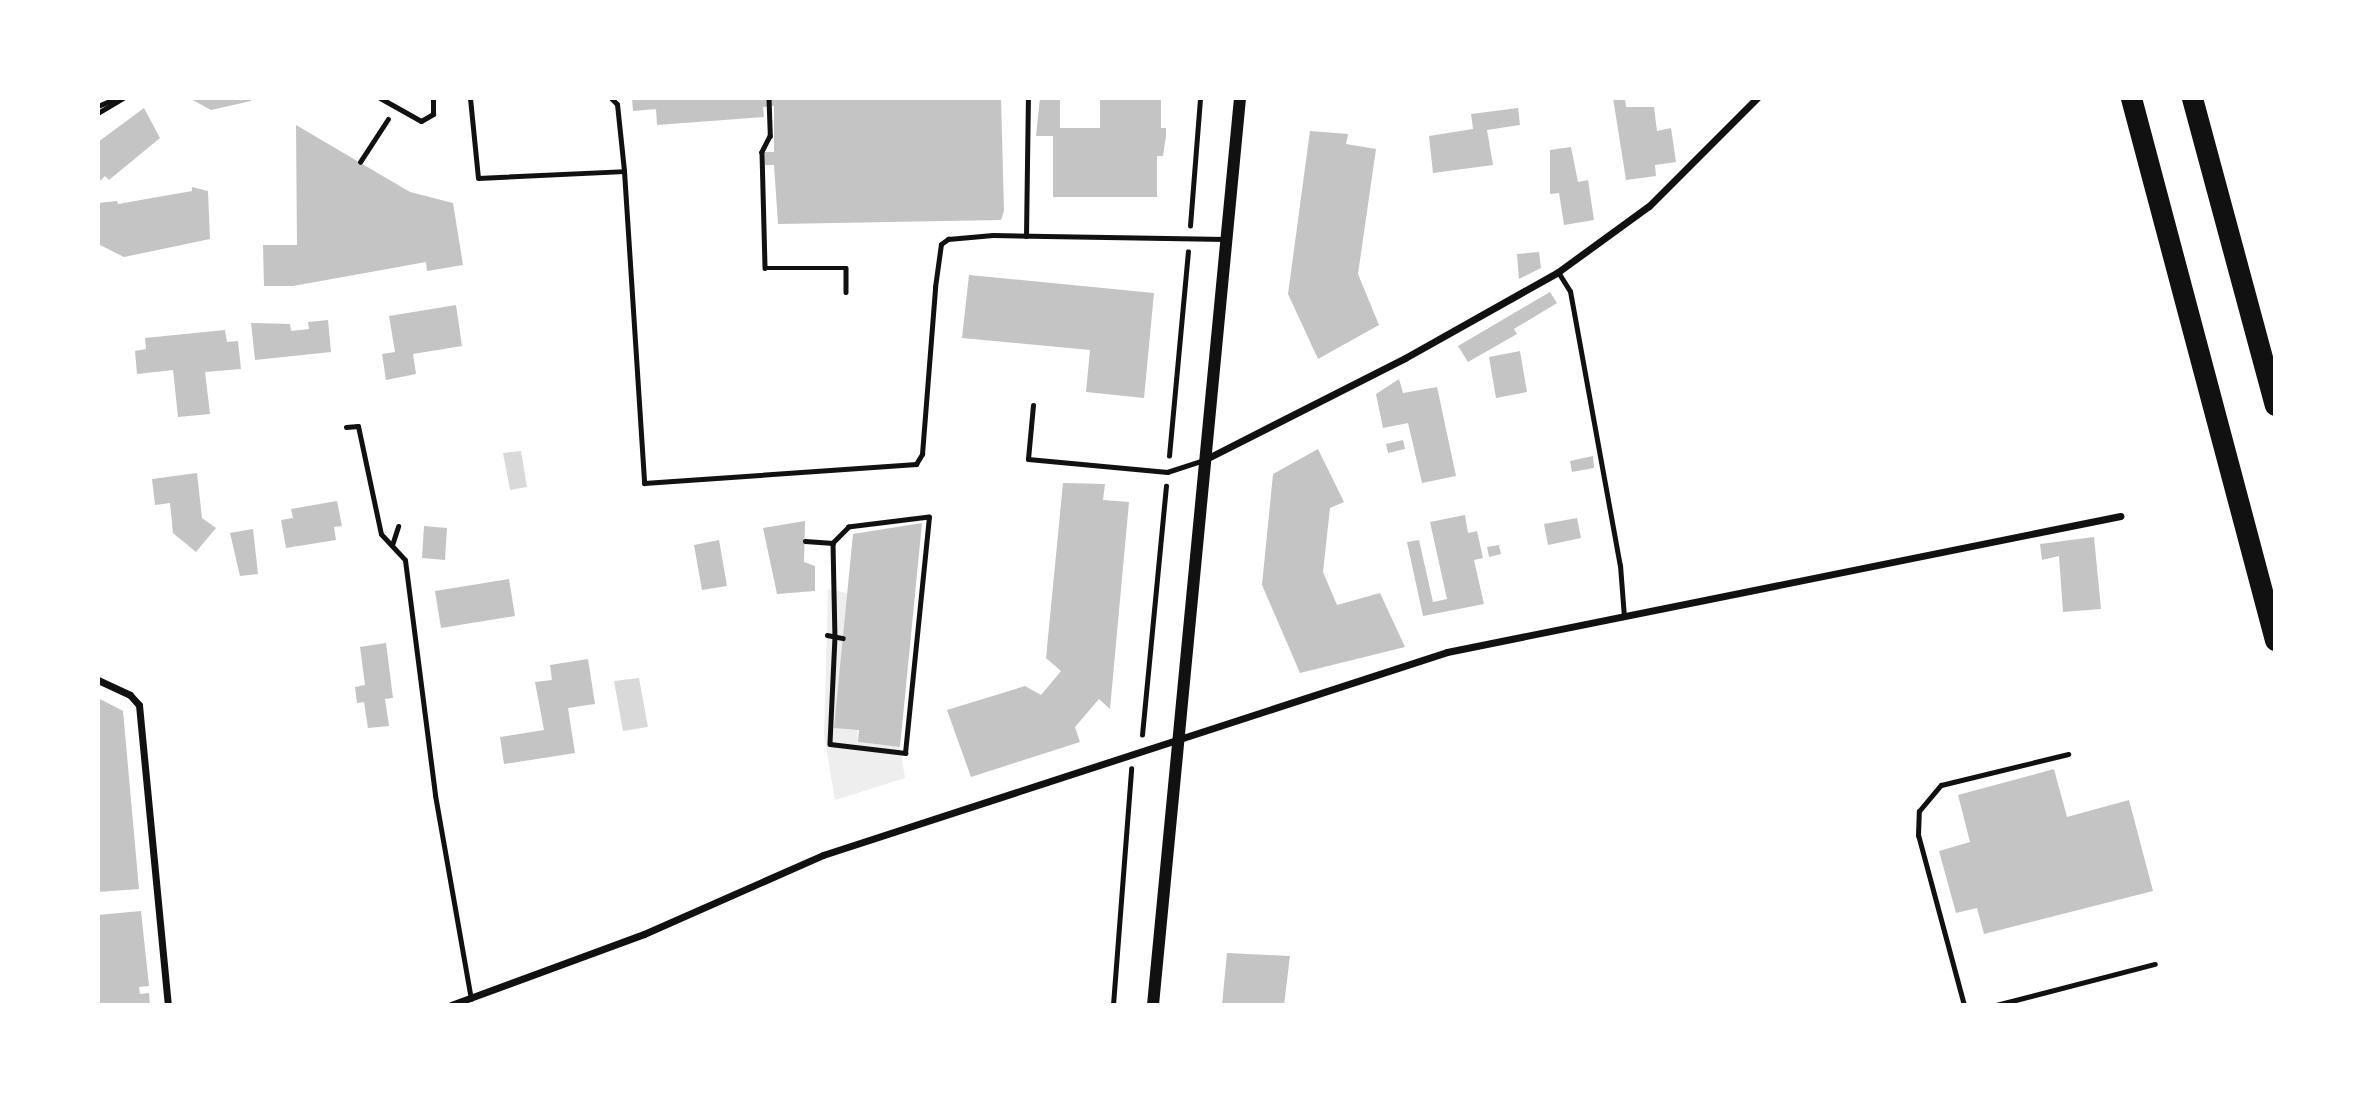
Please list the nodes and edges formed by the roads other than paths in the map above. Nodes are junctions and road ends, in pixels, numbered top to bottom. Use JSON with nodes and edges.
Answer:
{"nodes":[{"id":1,"x":380,"y":98,"type":"edge"},
{"id":2,"x":433,"y":98,"type":"edge"},
{"id":3,"x":470,"y":98,"type":"edge"},
{"id":4,"x":611,"y":98,"type":"edge"},
{"id":5,"x":624,"y":98,"type":"edge"},
{"id":6,"x":1028,"y":98,"type":"edge"},
{"id":7,"x":1240,"y":98,"type":"edge"},
{"id":8,"x":1757,"y":98,"type":"edge"},
{"id":9,"x":2131,"y":98,"type":"edge"},
{"id":10,"x":2192,"y":98,"type":"edge"},
{"id":11,"x":617,"y":104,"type":"junction"},
{"id":12,"x":624,"y":171,"type":"junction"},
{"id":13,"x":1026,"y":236,"type":"junction"},
{"id":14,"x":1229,"y":240,"type":"junction"},
{"id":15,"x":1558,"y":272,"type":"junction"},
{"id":16,"x":1033,"y":405,"type":"dead end"},
{"id":17,"x":2275,"y":405,"type":"edge"},
{"id":18,"x":346,"y":427,"type":"dead end"},
{"id":19,"x":1205,"y":460,"type":"junction"},
{"id":20,"x":2120,"y":516,"type":"dead end"},
{"id":21,"x":398,"y":526,"type":"dead end"},
{"id":22,"x":392,"y":545,"type":"junction"},
{"id":23,"x":1623,"y":617,"type":"junction"},
{"id":24,"x":2275,"y":640,"type":"edge"},
{"id":25,"x":98,"y":680,"type":"edge"},
{"id":26,"x":1178,"y":740,"type":"junction"},
{"id":27,"x":2068,"y":754,"type":"dead end"},
{"id":28,"x":2155,"y":964,"type":"dead end"},
{"id":29,"x":471,"y":999,"type":"junction"},
{"id":30,"x":168,"y":1005,"type":"edge"},
{"id":31,"x":452,"y":1005,"type":"edge"},
{"id":32,"x":1153,"y":1005,"type":"edge"},
{"id":33,"x":1964,"y":1005,"type":"edge"},
{"id":34,"x":1996,"y":1005,"type":"edge"}],
"edges":[{"from":1,"to":2,"type":"lane"},
{"from":3,"to":12,"type":"lane"},
{"from":4,"to":11,"type":"lane"},
{"from":5,"to":11,"type":"lane"},
{"from":6,"to":13,"type":"lane"},
{"from":7,"to":14,"type":"street"},
{"from":8,"to":15,"type":"street"},
{"from":9,"to":24,"type":"highway"},
{"from":10,"to":17,"type":"highway"},
{"from":11,"to":12,"type":"lane"},
{"from":12,"to":13,"type":"lane"},
{"from":13,"to":14,"type":"lane"},
{"from":14,"to":19,"type":"street"},
{"from":15,"to":19,"type":"street"},
{"from":15,"to":23,"type":"lane"},
{"from":16,"to":19,"type":"lane"},
{"from":18,"to":22,"type":"lane"},
{"from":19,"to":26,"type":"street"},
{"from":20,"to":23,"type":"street"},
{"from":21,"to":22,"type":"lane"},
{"from":22,"to":29,"type":"lane"},
{"from":23,"to":26,"type":"street"},
{"from":25,"to":30,"type":"street"},
{"from":26,"to":29,"type":"street"},
{"from":26,"to":32,"type":"street"},
{"from":27,"to":33,"type":"lane"},
{"from":28,"to":34,"type":"lane"},
{"from":29,"to":31,"type":"street"}]}
